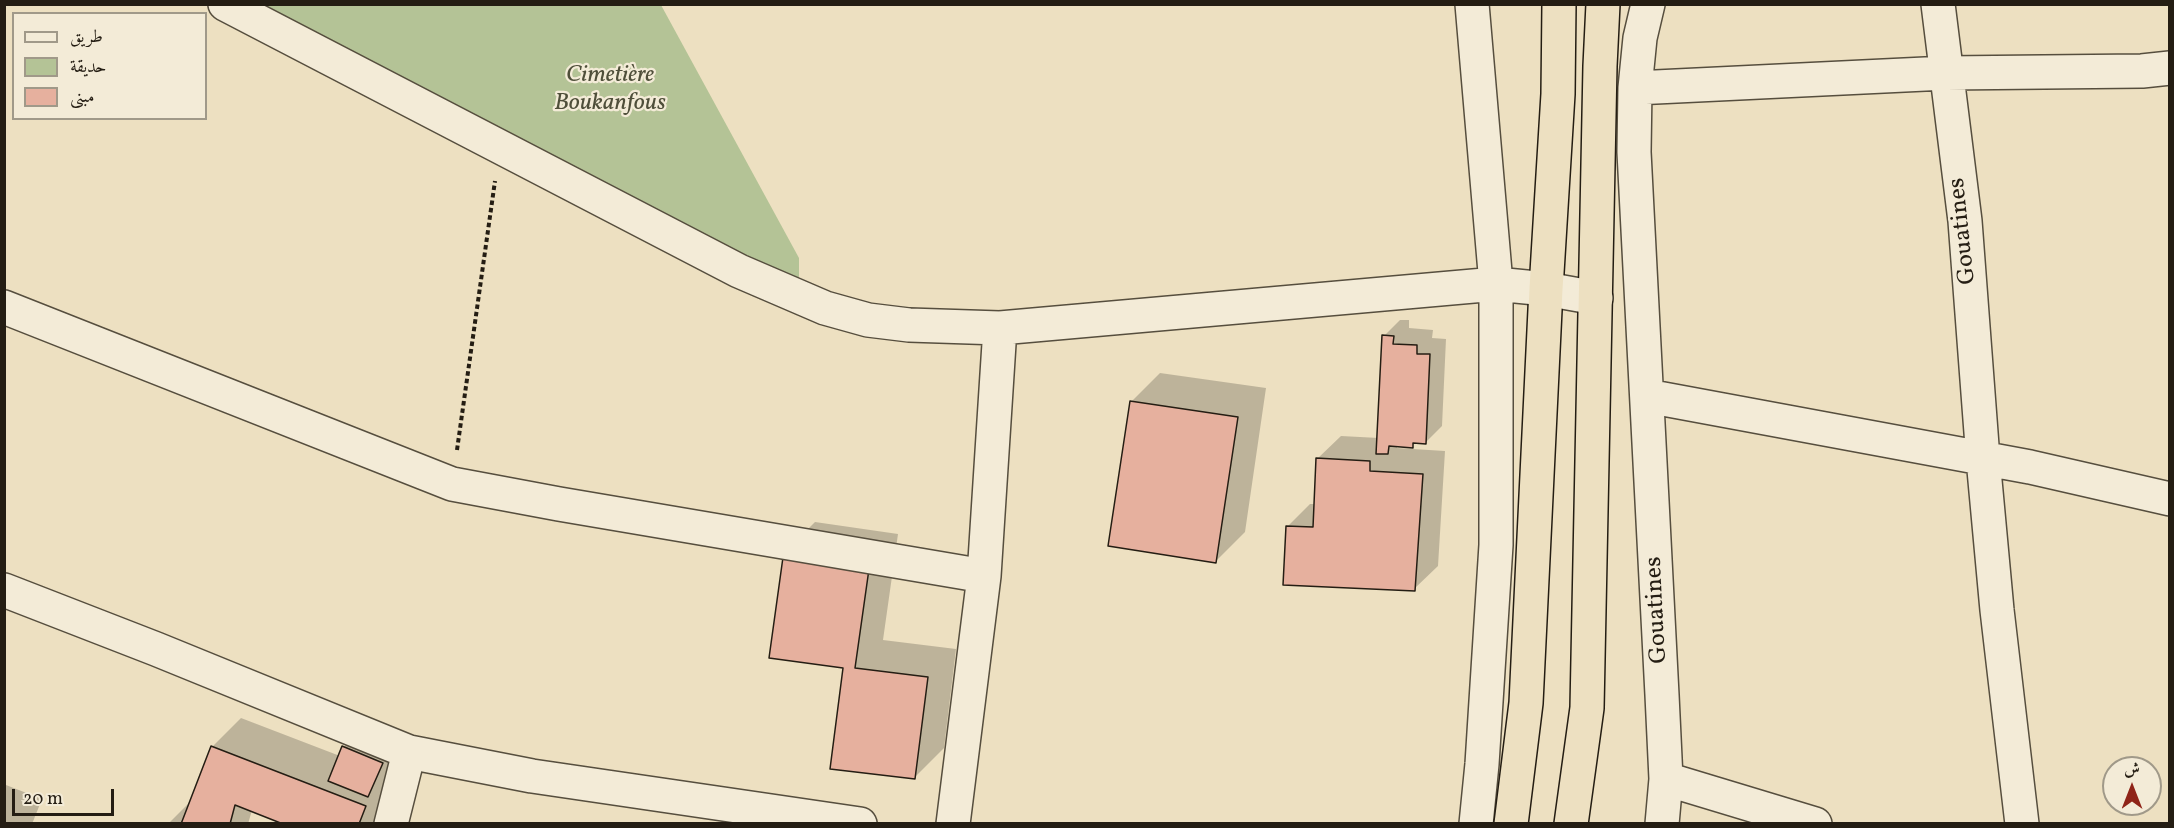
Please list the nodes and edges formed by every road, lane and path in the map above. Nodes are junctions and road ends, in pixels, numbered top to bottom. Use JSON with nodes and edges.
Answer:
{"nodes":[{"id":1,"x":225,"y":4,"type":"edge"},
{"id":2,"x":1472,"y":4,"type":"edge"},
{"id":3,"x":1559,"y":4,"type":"edge"},
{"id":4,"x":1603,"y":4,"type":"edge"},
{"id":5,"x":1648,"y":4,"type":"edge"},
{"id":6,"x":1938,"y":4,"type":"edge"},
{"id":7,"x":2169,"y":68,"type":"edge"},
{"id":8,"x":1946,"y":73,"type":"junction"},
{"id":9,"x":1635,"y":88,"type":"junction"},
{"id":10,"x":500,"y":147,"type":"junction"},
{"id":11,"x":1497,"y":284,"type":"junction"},
{"id":12,"x":1546,"y":289,"type":"junction"},
{"id":13,"x":1596,"y":298,"type":"junction"},
{"id":14,"x":4,"y":307,"type":"edge"},
{"id":15,"x":1000,"y":328,"type":"junction"},
{"id":16,"x":1647,"y":396,"type":"junction"},
{"id":17,"x":1983,"y":459,"type":"junction"},
{"id":18,"x":452,"y":484,"type":"junction"},
{"id":19,"x":2169,"y":499,"type":"edge"},
{"id":20,"x":984,"y":576,"type":"junction"},
{"id":21,"x":4,"y":590,"type":"edge"},
{"id":22,"x":409,"y":752,"type":"junction"},
{"id":23,"x":1666,"y":779,"type":"junction"},
{"id":24,"x":391,"y":824,"type":"edge"},
{"id":25,"x":860,"y":824,"type":"edge"},
{"id":26,"x":953,"y":824,"type":"edge"},
{"id":27,"x":1476,"y":824,"type":"edge"},
{"id":28,"x":1511,"y":824,"type":"edge"},
{"id":29,"x":1571,"y":824,"type":"edge"},
{"id":30,"x":1662,"y":824,"type":"edge"},
{"id":31,"x":1815,"y":824,"type":"edge"},
{"id":32,"x":2022,"y":824,"type":"edge"}],
"edges":[{"from":1,"to":10,"type":"street"},
{"from":2,"to":11,"type":"street"},
{"from":3,"to":12,"type":"highway"},
{"from":4,"to":13,"type":"highway"},
{"from":5,"to":9,"type":"street","name":"Gouatines"},
{"from":6,"to":8,"type":"street","name":"Gouatines"},
{"from":7,"to":8,"type":"street"},
{"from":8,"to":9,"type":"street"},
{"from":8,"to":17,"type":"street","name":"Gouatines"},
{"from":9,"to":16,"type":"street","name":"Gouatines"},
{"from":10,"to":15,"type":"street"},
{"from":10,"to":18,"type":"path"},
{"from":11,"to":12,"type":"street"},
{"from":11,"to":15,"type":"street"},
{"from":11,"to":27,"type":"street"},
{"from":12,"to":13,"type":"street"},
{"from":12,"to":28,"type":"highway"},
{"from":13,"to":29,"type":"highway"},
{"from":14,"to":18,"type":"street"},
{"from":15,"to":20,"type":"street"},
{"from":16,"to":17,"type":"street"},
{"from":16,"to":23,"type":"street","name":"Gouatines"},
{"from":17,"to":19,"type":"street"},
{"from":17,"to":32,"type":"street","name":"Gouatines"},
{"from":18,"to":20,"type":"street"},
{"from":20,"to":26,"type":"street"},
{"from":21,"to":22,"type":"street"},
{"from":22,"to":24,"type":"street"},
{"from":22,"to":25,"type":"street"},
{"from":23,"to":30,"type":"street","name":"Gouatines"},
{"from":23,"to":31,"type":"street"}]}
